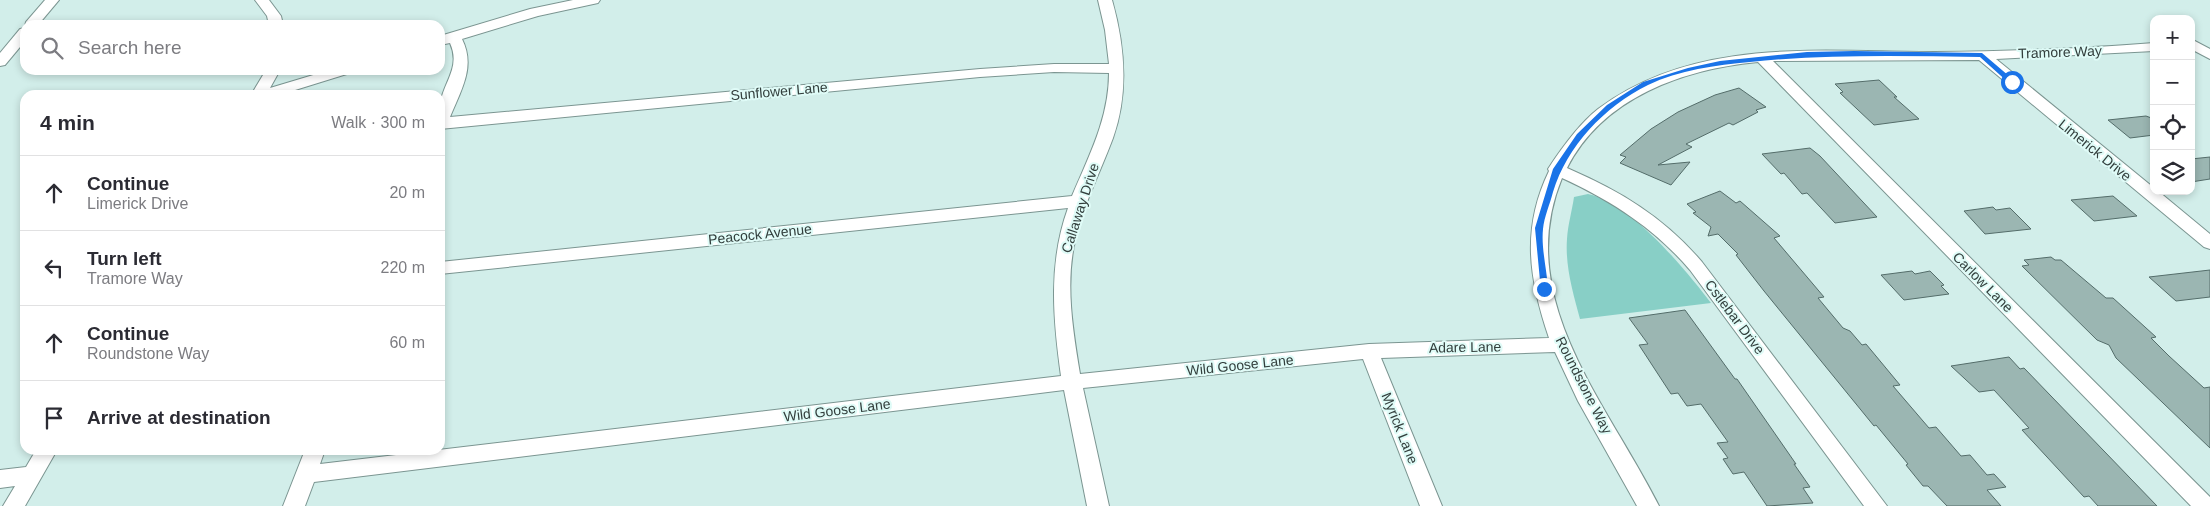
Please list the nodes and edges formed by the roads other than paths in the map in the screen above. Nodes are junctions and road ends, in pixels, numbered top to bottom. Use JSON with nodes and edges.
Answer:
{"nodes":[{"id":1,"x":52,"y":0,"type":"edge"},
{"id":2,"x":262,"y":0,"type":"edge"},
{"id":3,"x":593,"y":0,"type":"edge"},
{"id":4,"x":1105,"y":0,"type":"edge"},
{"id":5,"x":35,"y":20,"type":"edge"},
{"id":6,"x":275,"y":20,"type":"edge"},
{"id":7,"x":20,"y":38,"type":"edge"},
{"id":8,"x":447,"y":39,"type":"edge"},
{"id":9,"x":2210,"y":42,"type":"edge"},
{"id":10,"x":2195,"y":43,"type":"edge"},
{"id":11,"x":2195,"y":45,"type":"edge"},
{"id":12,"x":2150,"y":47,"type":"edge"},
{"id":13,"x":1982,"y":55,"type":"junction"},
{"id":14,"x":2210,"y":55,"type":"edge"},
{"id":15,"x":1761,"y":57,"type":"junction"},
{"id":16,"x":0,"y":62,"type":"edge"},
{"id":17,"x":1117,"y":69,"type":"junction"},
{"id":18,"x":271,"y":75,"type":"edge"},
{"id":19,"x":328,"y":75,"type":"edge"},
{"id":20,"x":263,"y":90,"type":"edge"},
{"id":21,"x":278,"y":90,"type":"edge"},
{"id":22,"x":445,"y":111,"type":"edge"},
{"id":23,"x":445,"y":124,"type":"edge"},
{"id":24,"x":1556,"y":169,"type":"junction"},
{"id":25,"x":1080,"y":201,"type":"junction"},
{"id":26,"x":2210,"y":243,"type":"edge"},
{"id":27,"x":445,"y":267,"type":"edge"},
{"id":28,"x":1561,"y":345,"type":"junction"},
{"id":29,"x":1369,"y":351,"type":"junction"},
{"id":30,"x":1072,"y":382,"type":"junction"},
{"id":31,"x":44,"y":455,"type":"edge"},
{"id":32,"x":313,"y":455,"type":"edge"},
{"id":33,"x":306,"y":474,"type":"junction"},
{"id":34,"x":33,"y":475,"type":"junction"},
{"id":35,"x":0,"y":479,"type":"edge"},
{"id":36,"x":14,"y":506,"type":"edge"},
{"id":37,"x":294,"y":506,"type":"edge"},
{"id":38,"x":1098,"y":506,"type":"edge"},
{"id":39,"x":1431,"y":506,"type":"edge"},
{"id":40,"x":1648,"y":506,"type":"edge"},
{"id":41,"x":1876,"y":506,"type":"edge"},
{"id":42,"x":2205,"y":506,"type":"edge"}],
"edges":[{"from":1,"to":5,"type":"street"},
{"from":2,"to":6,"type":"street"},
{"from":3,"to":8,"type":"street"},
{"from":4,"to":17,"type":"street","name":"Callaway Drive"},
{"from":7,"to":16,"type":"street"},
{"from":8,"to":22,"type":"street"},
{"from":9,"to":10,"type":"street"},
{"from":11,"to":14,"type":"street"},
{"from":12,"to":13,"type":"street","name":"Tramore Way"},
{"from":13,"to":15,"type":"street","name":"Tramore Way"},
{"from":13,"to":26,"type":"street","name":"Limerick Drive"},
{"from":15,"to":24,"type":"street","name":"Tramore Way"},
{"from":15,"to":42,"type":"street","name":"Carlow Lane"},
{"from":17,"to":23,"type":"street","name":"Sunflower Lane"},
{"from":17,"to":25,"type":"street","name":"Callaway Drive"},
{"from":18,"to":20,"type":"street"},
{"from":19,"to":21,"type":"street"},
{"from":24,"to":28,"type":"street","name":"Roundstone Way"},
{"from":24,"to":41,"type":"street","name":"Cstlebar Drive"},
{"from":25,"to":27,"type":"street","name":"Peacock Avenue"},
{"from":25,"to":30,"type":"street","name":"Callaway Drive"},
{"from":28,"to":29,"type":"street","name":"Adare Lane"},
{"from":28,"to":40,"type":"street","name":"Roundstone Way"},
{"from":29,"to":30,"type":"street","name":"Wild Goose Lane"},
{"from":29,"to":39,"type":"street","name":"Myrick Lane"},
{"from":30,"to":33,"type":"street","name":"Wild Goose Lane"},
{"from":30,"to":38,"type":"street","name":"Callaway Drive"},
{"from":31,"to":34,"type":"street"},
{"from":32,"to":33,"type":"street"},
{"from":33,"to":37,"type":"street"},
{"from":34,"to":35,"type":"street"},
{"from":34,"to":36,"type":"street"}]}
